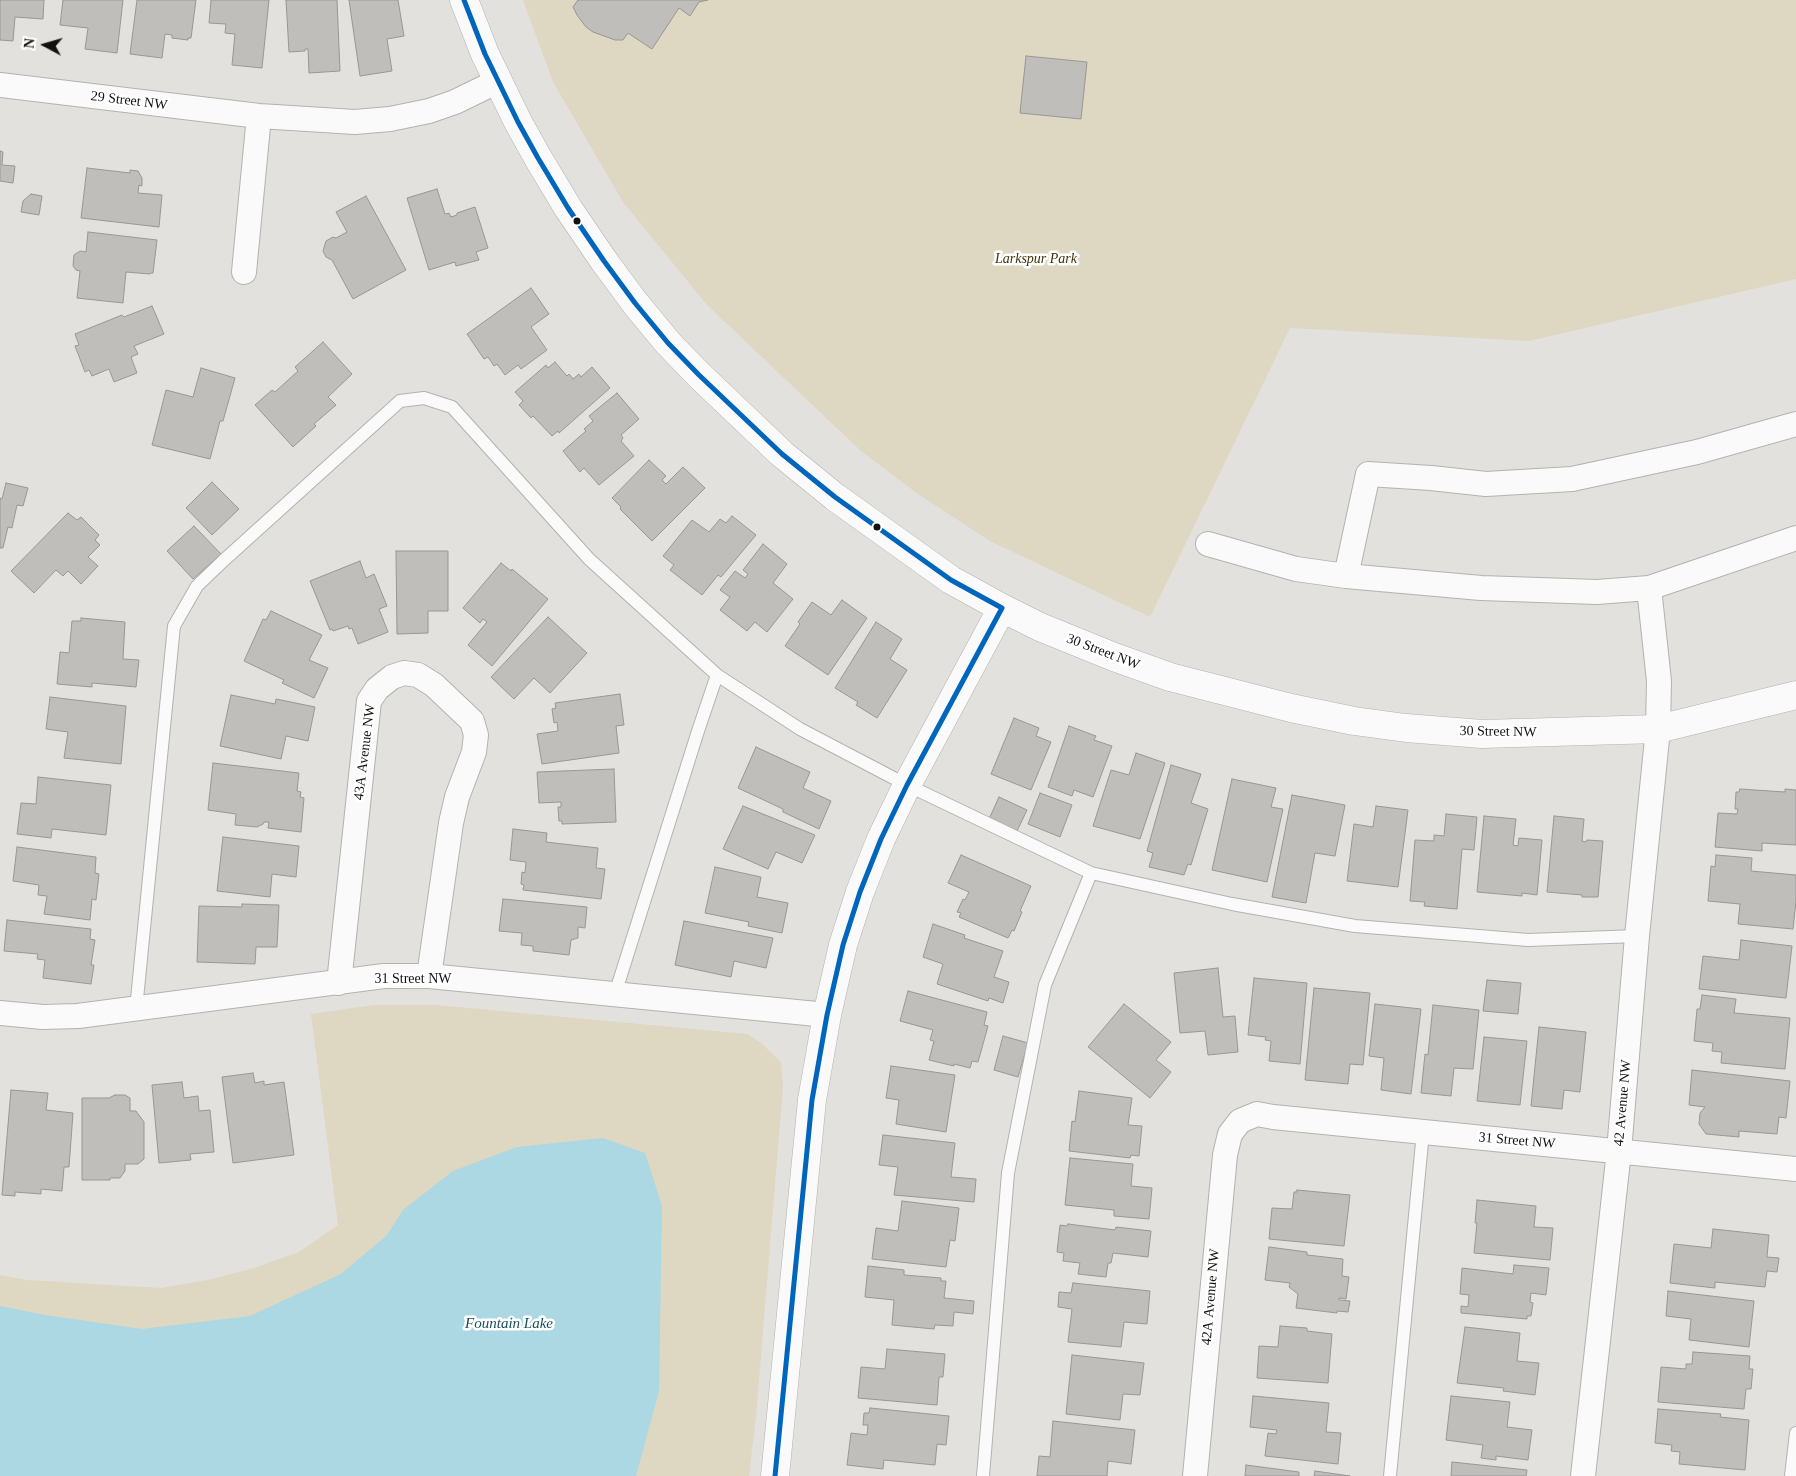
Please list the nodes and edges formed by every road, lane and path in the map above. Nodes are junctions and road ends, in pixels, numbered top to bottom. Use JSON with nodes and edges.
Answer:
{"nodes":[{"id":1,"x":464,"y":0,"type":"edge"},
{"id":2,"x":498,"y":81,"type":"junction"},
{"id":3,"x":0,"y":85,"type":"edge"},
{"id":4,"x":259,"y":116,"type":"junction"},
{"id":5,"x":244,"y":272,"type":"dead end"},
{"id":6,"x":1796,"y":424,"type":"edge"},
{"id":7,"x":1796,"y":538,"type":"edge"},
{"id":8,"x":1208,"y":544,"type":"dead end"},
{"id":9,"x":1346,"y":576,"type":"junction"},
{"id":10,"x":1649,"y":588,"type":"junction"},
{"id":11,"x":1002,"y":608,"type":"junction"},
{"id":12,"x":717,"y":675,"type":"junction"},
{"id":13,"x":1796,"y":695,"type":"edge"},
{"id":14,"x":1658,"y":729,"type":"junction"},
{"id":15,"x":907,"y":785,"type":"junction"},
{"id":16,"x":1092,"y":873,"type":"junction"},
{"id":17,"x":1637,"y":936,"type":"junction"},
{"id":18,"x":429,"y":976,"type":"junction"},
{"id":19,"x":339,"y":983,"type":"junction"},
{"id":20,"x":615,"y":994,"type":"junction"},
{"id":21,"x":136,"y":1010,"type":"junction"},
{"id":22,"x":0,"y":1013,"type":"edge"},
{"id":23,"x":827,"y":1015,"type":"junction"},
{"id":24,"x":1240,"y":1121,"type":"joint"},
{"id":25,"x":1423,"y":1132,"type":"junction"},
{"id":26,"x":1619,"y":1151,"type":"junction"},
{"id":27,"x":1796,"y":1169,"type":"edge"},
{"id":28,"x":1796,"y":1434,"type":"edge"},
{"id":29,"x":774,"y":1476,"type":"edge"},
{"id":30,"x":983,"y":1476,"type":"edge"},
{"id":31,"x":1195,"y":1476,"type":"edge"},
{"id":32,"x":1390,"y":1476,"type":"edge"},
{"id":33,"x":1583,"y":1476,"type":"edge"},
{"id":34,"x":1792,"y":1476,"type":"edge"}],
"edges":[{"from":1,"to":2,"type":"street"},
{"from":2,"to":4,"type":"street","name":"29 Street NW"},
{"from":2,"to":11,"type":"street","name":"30 Street NW"},
{"from":3,"to":4,"type":"street","name":"29 Street NW"},
{"from":4,"to":5,"type":"street"},
{"from":6,"to":9,"type":"street"},
{"from":7,"to":10,"type":"street"},
{"from":8,"to":9,"type":"street"},
{"from":9,"to":10,"type":"street"},
{"from":10,"to":14,"type":"street","name":"42 Avenue NW"},
{"from":11,"to":14,"type":"street","name":"30 Street NW"},
{"from":11,"to":15,"type":"street"},
{"from":12,"to":15,"type":"lane"},
{"from":12,"to":20,"type":"lane"},
{"from":12,"to":21,"type":"lane"},
{"from":13,"to":14,"type":"street","name":"30 Street NW"},
{"from":14,"to":17,"type":"street","name":"42 Avenue NW"},
{"from":15,"to":16,"type":"lane"},
{"from":15,"to":23,"type":"street"},
{"from":16,"to":17,"type":"lane"},
{"from":16,"to":30,"type":"lane"},
{"from":17,"to":26,"type":"street","name":"42 Avenue NW"},
{"from":18,"to":19,"type":"street","name":"31 Street NW"},
{"from":18,"to":19,"type":"street","name":"43A Avenue NW"},
{"from":18,"to":20,"type":"street","name":"31 Street NW"},
{"from":19,"to":21,"type":"street","name":"31 Street NW"},
{"from":20,"to":23,"type":"street","name":"31 Street NW"},
{"from":21,"to":22,"type":"street","name":"31 Street NW"},
{"from":23,"to":29,"type":"street"},
{"from":24,"to":25,"type":"street","name":"31 Street NW"},
{"from":24,"to":31,"type":"street","name":"42A Avenue NW"},
{"from":25,"to":26,"type":"street","name":"31 Street NW"},
{"from":25,"to":32,"type":"lane"},
{"from":26,"to":27,"type":"street","name":"31 Street NW"},
{"from":26,"to":33,"type":"street","name":"42 Avenue NW"},
{"from":28,"to":34,"type":"lane"}]}
